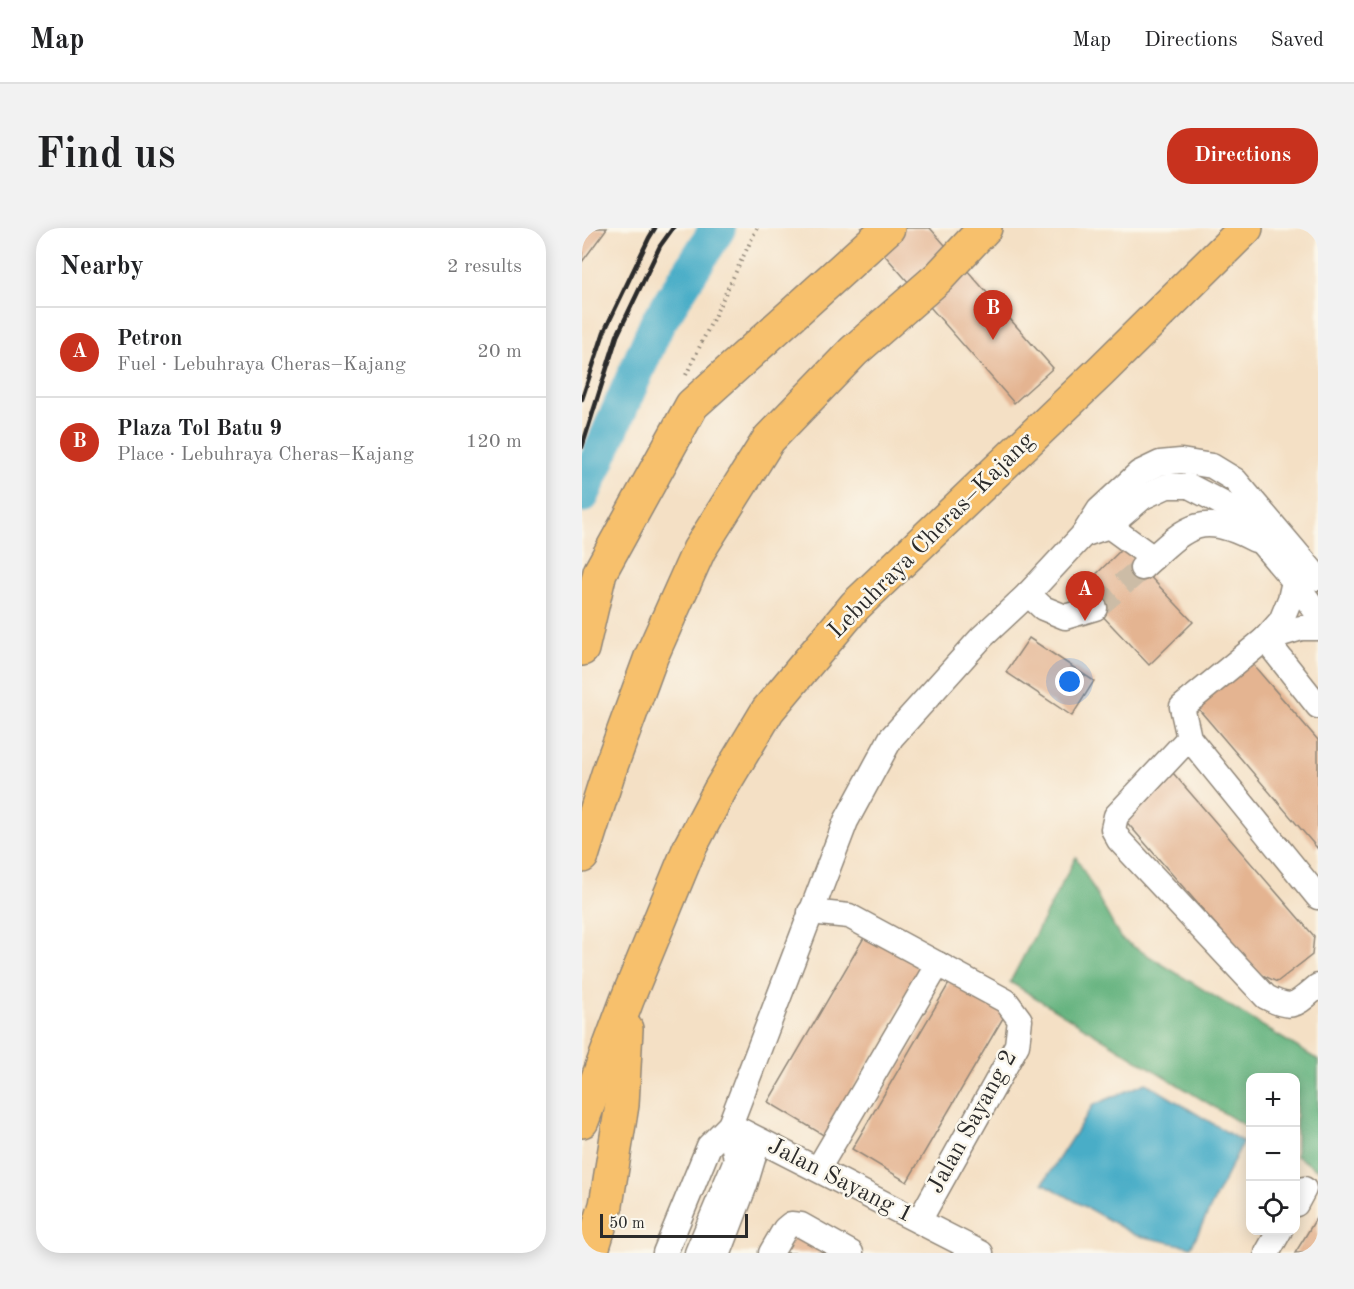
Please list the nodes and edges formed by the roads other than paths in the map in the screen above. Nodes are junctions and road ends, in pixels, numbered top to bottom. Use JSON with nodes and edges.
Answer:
{"nodes":[{"id":1,"x":888,"y":228,"type":"edge"},
{"id":2,"x":985,"y":228,"type":"edge"},
{"id":3,"x":1246,"y":228,"type":"edge"},
{"id":4,"x":1109,"y":526,"type":"junction"},
{"id":5,"x":1083,"y":535,"type":"junction"},
{"id":6,"x":1265,"y":546,"type":"junction"},
{"id":7,"x":591,"y":575,"type":"edge"},
{"id":8,"x":1318,"y":578,"type":"edge"},
{"id":9,"x":1294,"y":581,"type":"junction"},
{"id":10,"x":1028,"y":594,"type":"junction"},
{"id":11,"x":1095,"y":608,"type":"tunnel mouth"},
{"id":12,"x":1318,"y":614,"type":"edge"},
{"id":13,"x":1318,"y":628,"type":"edge"},
{"id":14,"x":1265,"y":639,"type":"junction"},
{"id":15,"x":582,"y":649,"type":"edge"},
{"id":16,"x":1318,"y":706,"type":"edge"},
{"id":17,"x":1189,"y":738,"type":"junction"},
{"id":18,"x":582,"y":856,"type":"edge"},
{"id":19,"x":1318,"y":897,"type":"edge"},
{"id":20,"x":810,"y":912,"type":"junction"},
{"id":21,"x":938,"y":964,"type":"junction"},
{"id":22,"x":1318,"y":986,"type":"edge"},
{"id":23,"x":627,"y":1000,"type":"junction"},
{"id":24,"x":582,"y":1120,"type":"edge"},
{"id":25,"x":730,"y":1125,"type":"junction"},
{"id":26,"x":786,"y":1153,"type":"junction"},
{"id":27,"x":745,"y":1156,"type":"junction"},
{"id":28,"x":818,"y":1169,"type":"junction"},
{"id":29,"x":919,"y":1221,"type":"junction"},
{"id":30,"x":1277,"y":1235,"type":"edge"},
{"id":31,"x":974,"y":1251,"type":"edge"},
{"id":32,"x":591,"y":1253,"type":"edge"},
{"id":33,"x":665,"y":1253,"type":"edge"},
{"id":34,"x":697,"y":1253,"type":"edge"},
{"id":35,"x":719,"y":1253,"type":"edge"},
{"id":36,"x":771,"y":1253,"type":"edge"},
{"id":37,"x":851,"y":1253,"type":"edge"},
{"id":38,"x":1267,"y":1253,"type":"edge"}],
"edges":[{"from":1,"to":7,"type":"highway"},
{"from":2,"to":18,"type":"highway"},
{"from":3,"to":23,"type":"highway","name":"Lebuhraya Cheras–Kajang"},
{"from":4,"to":5,"type":"street"},
{"from":4,"to":6,"type":"street"},
{"from":4,"to":6,"type":"street"},
{"from":5,"to":8,"type":"street"},
{"from":5,"to":10,"type":"street"},
{"from":6,"to":9,"type":"street"},
{"from":7,"to":15,"type":"highway"},
{"from":9,"to":12,"type":"street"},
{"from":9,"to":14,"type":"street"},
{"from":10,"to":11,"type":"street"},
{"from":10,"to":20,"type":"street"},
{"from":13,"to":14,"type":"street"},
{"from":14,"to":16,"type":"street"},
{"from":14,"to":17,"type":"street"},
{"from":17,"to":19,"type":"street"},
{"from":17,"to":22,"type":"street"},
{"from":20,"to":21,"type":"street"},
{"from":20,"to":25,"type":"street"},
{"from":21,"to":28,"type":"street"},
{"from":21,"to":29,"type":"street","name":"Jalan Sayang 2"},
{"from":23,"to":24,"type":"highway","name":"Lebuhraya Cheras–Kajang"},
{"from":23,"to":32,"type":"highway"},
{"from":25,"to":26,"type":"street","name":"Jalan Sayang 1"},
{"from":25,"to":27,"type":"street"},
{"from":25,"to":33,"type":"street"},
{"from":26,"to":27,"type":"street"},
{"from":26,"to":28,"type":"street","name":"Jalan Sayang 1"},
{"from":27,"to":34,"type":"street"},
{"from":27,"to":35,"type":"street"},
{"from":28,"to":29,"type":"street","name":"Jalan Sayang 1"},
{"from":29,"to":31,"type":"street","name":"Jalan Sayang 1"},
{"from":30,"to":38,"type":"street"},
{"from":36,"to":37,"type":"street"}]}
